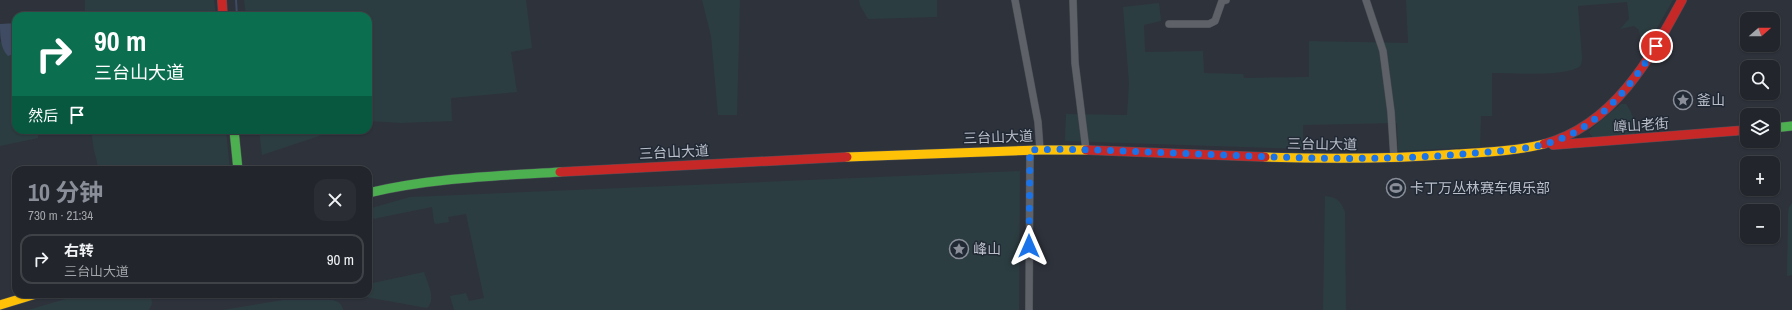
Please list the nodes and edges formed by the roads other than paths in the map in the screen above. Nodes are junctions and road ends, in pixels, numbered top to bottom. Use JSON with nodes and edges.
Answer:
{"nodes":[{"id":1,"x":222,"y":0,"type":"edge"},
{"id":2,"x":1015,"y":0,"type":"edge"},
{"id":3,"x":1073,"y":0,"type":"edge"},
{"id":4,"x":1226,"y":0,"type":"edge"},
{"id":5,"x":1366,"y":0,"type":"edge"},
{"id":6,"x":1682,"y":0,"type":"edge"},
{"id":7,"x":223,"y":12,"type":"edge"},
{"id":8,"x":1169,"y":24,"type":"dead end"},
{"id":9,"x":1792,"y":126,"type":"edge"},
{"id":10,"x":1780,"y":127,"type":"edge"},
{"id":11,"x":1740,"y":131,"type":"edge"},
{"id":12,"x":234,"y":134,"type":"edge"},
{"id":13,"x":1538,"y":145,"type":"junction"},
{"id":14,"x":1030,"y":150,"type":"junction"},
{"id":15,"x":1040,"y":150,"type":"junction"},
{"id":16,"x":1086,"y":150,"type":"junction"},
{"id":17,"x":1394,"y":158,"type":"junction"},
{"id":18,"x":238,"y":166,"type":"edge"},
{"id":19,"x":372,"y":192,"type":"edge"},
{"id":20,"x":23,"y":298,"type":"edge"},
{"id":21,"x":0,"y":305,"type":"edge"},
{"id":22,"x":1029,"y":310,"type":"edge"}],
"edges":[{"from":1,"to":7,"type":"main road"},
{"from":2,"to":15,"type":"street"},
{"from":3,"to":16,"type":"street"},
{"from":4,"to":8,"type":"street"},
{"from":5,"to":17,"type":"street"},
{"from":6,"to":13,"type":"main road","name":"三台山大道"},
{"from":9,"to":10,"type":"main road"},
{"from":11,"to":13,"type":"main road","name":"嶂山老街"},
{"from":12,"to":18,"type":"main road"},
{"from":13,"to":17,"type":"main road","name":"三台山大道"},
{"from":14,"to":15,"type":"main road","name":"三台山大道"},
{"from":14,"to":19,"type":"main road","name":"三台山大道"},
{"from":14,"to":22,"type":"street"},
{"from":15,"to":16,"type":"main road","name":"三台山大道"},
{"from":16,"to":17,"type":"main road","name":"三台山大道"},
{"from":20,"to":21,"type":"main road"}]}
